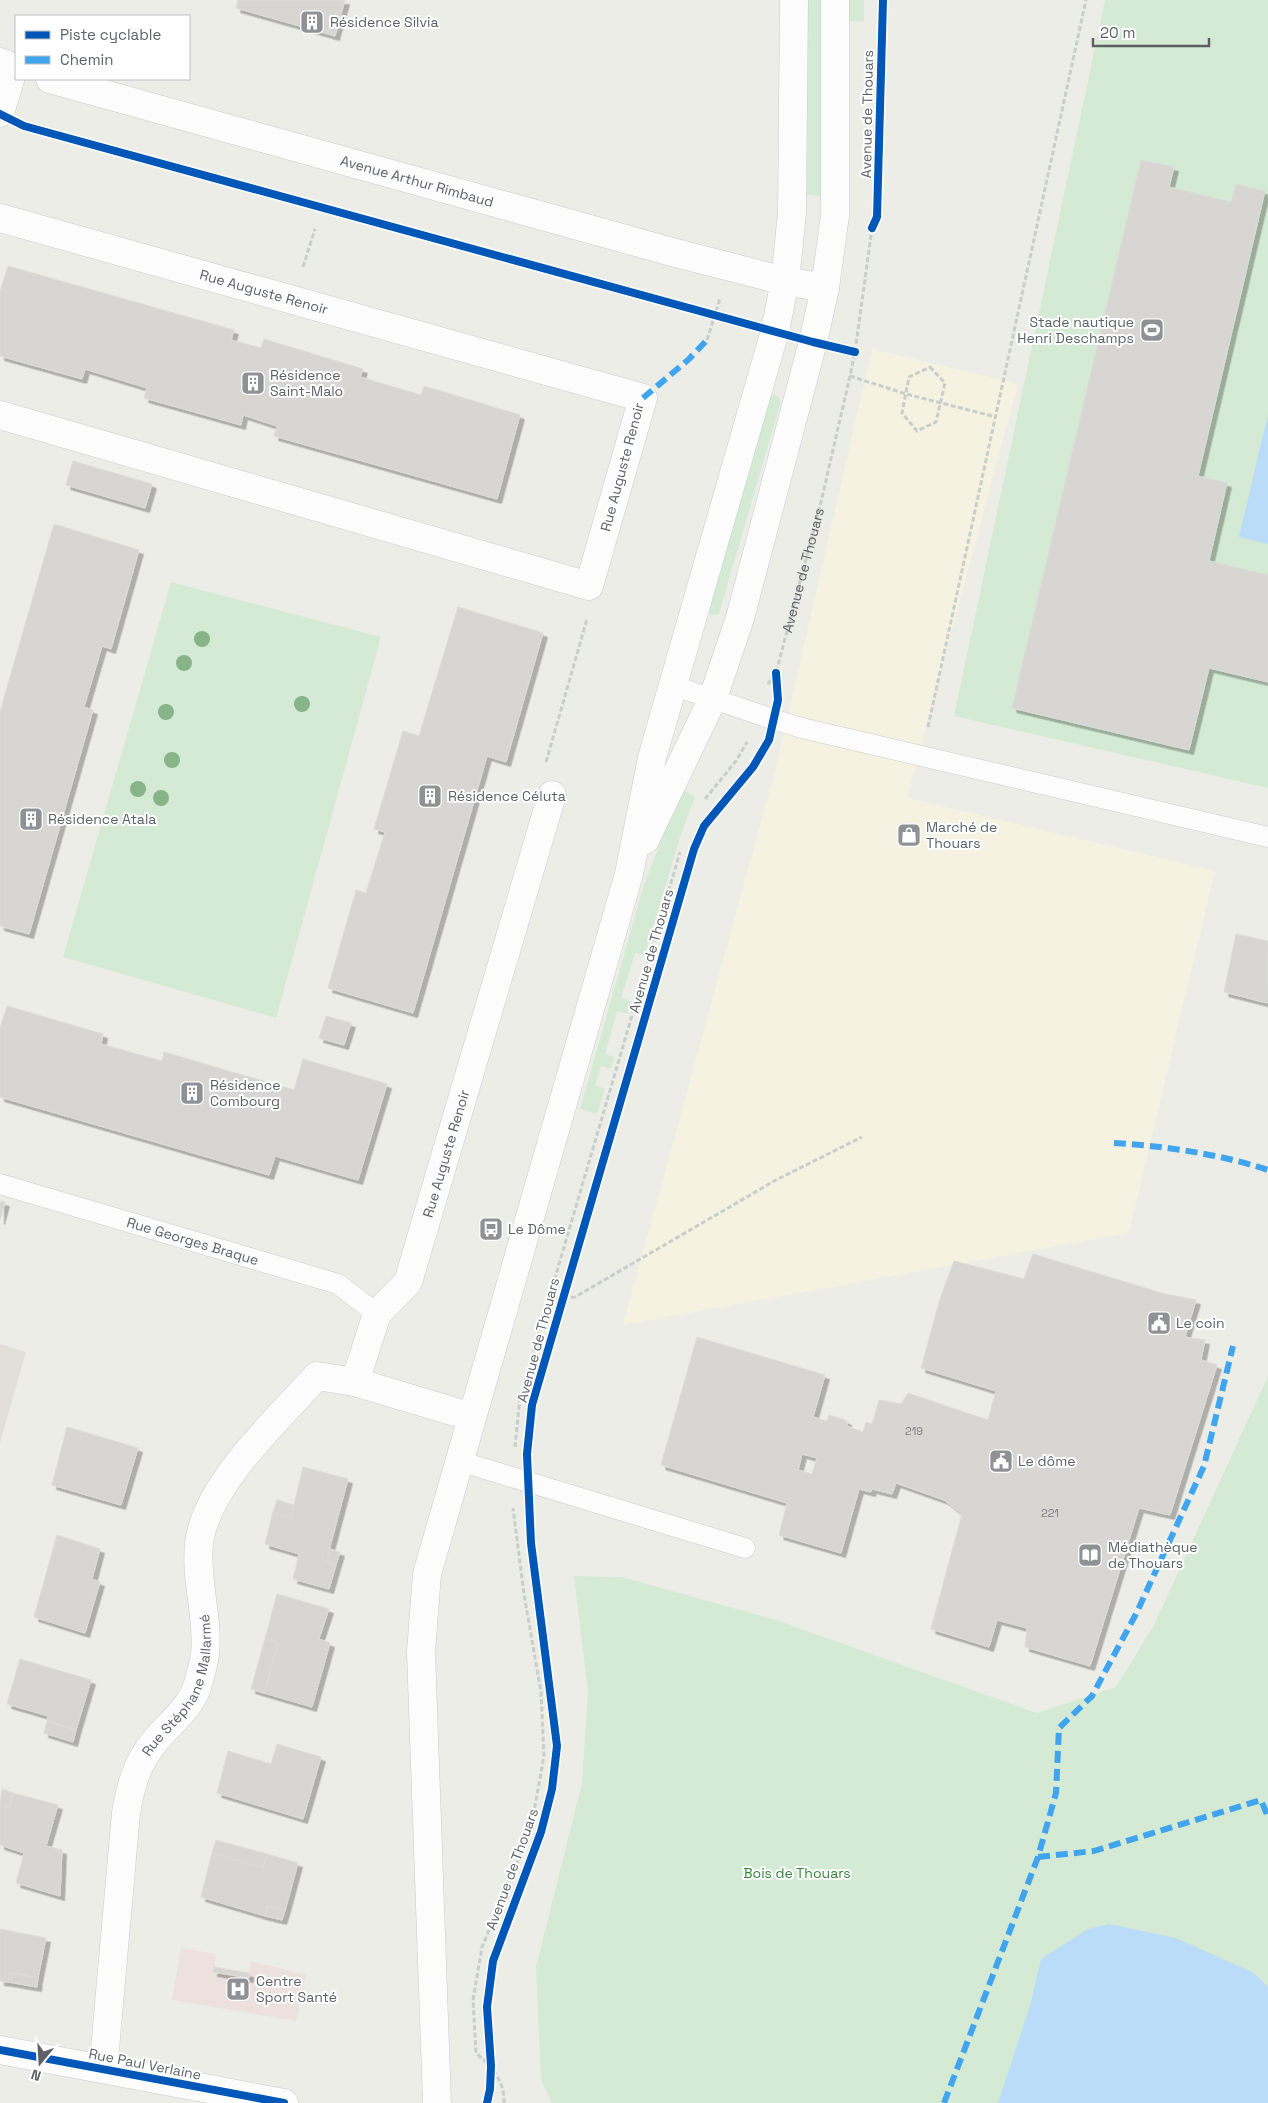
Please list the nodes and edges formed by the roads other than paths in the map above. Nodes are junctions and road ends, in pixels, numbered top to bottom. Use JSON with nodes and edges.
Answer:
{"nodes":[{"id":1,"x":794,"y":0,"type":"edge"},
{"id":2,"x":835,"y":0,"type":"edge"},
{"id":3,"x":10,"y":66,"type":"edge"},
{"id":4,"x":54,"y":80,"type":"edge"},
{"id":5,"x":0,"y":113,"type":"edge"},
{"id":6,"x":0,"y":218,"type":"edge"},
{"id":7,"x":785,"y":281,"type":"junction"},
{"id":8,"x":824,"y":288,"type":"junction"},
{"id":9,"x":0,"y":415,"type":"edge"},
{"id":10,"x":673,"y":686,"type":"junction"},
{"id":11,"x":713,"y":698,"type":"junction"},
{"id":12,"x":552,"y":795,"type":"road end"},
{"id":13,"x":1268,"y":837,"type":"edge"},
{"id":14,"x":629,"y":874,"type":"junction"},
{"id":15,"x":0,"y":1184,"type":"edge"},
{"id":16,"x":377,"y":1314,"type":"junction"},
{"id":17,"x":355,"y":1382,"type":"junction"},
{"id":18,"x":472,"y":1417,"type":"junction"},
{"id":19,"x":459,"y":1461,"type":"junction"},
{"id":20,"x":745,"y":1548,"type":"dead end"},
{"id":21,"x":0,"y":2050,"type":"edge"},
{"id":22,"x":101,"y":2068,"type":"junction"},
{"id":23,"x":284,"y":2103,"type":"edge"},
{"id":24,"x":437,"y":2103,"type":"edge"}],
"edges":[{"from":1,"to":7,"type":"street"},
{"from":2,"to":8,"type":"street"},
{"from":3,"to":5,"type":"street"},
{"from":4,"to":7,"type":"street","name":"Avenue Arthur Rimbaud"},
{"from":6,"to":9,"type":"street","name":"Rue Auguste Renoir"},
{"from":7,"to":8,"type":"street","name":"Avenue Arthur Rimbaud"},
{"from":7,"to":10,"type":"street"},
{"from":8,"to":11,"type":"street"},
{"from":10,"to":11,"type":"lane"},
{"from":10,"to":14,"type":"street"},
{"from":11,"to":13,"type":"lane"},
{"from":11,"to":14,"type":"street"},
{"from":12,"to":16,"type":"street","name":"Rue Auguste Renoir"},
{"from":14,"to":18,"type":"street"},
{"from":15,"to":16,"type":"lane","name":"Rue Georges Braque"},
{"from":16,"to":17,"type":"street","name":"Rue Auguste Renoir"},
{"from":17,"to":18,"type":"street"},
{"from":17,"to":22,"type":"street","name":"Rue Stéphane Mallarmé"},
{"from":18,"to":19,"type":"street"},
{"from":19,"to":20,"type":"lane"},
{"from":19,"to":24,"type":"street"},
{"from":21,"to":22,"type":"street","name":"Rue Paul Verlaine"},
{"from":22,"to":23,"type":"street","name":"Rue Paul Verlaine"}]}
